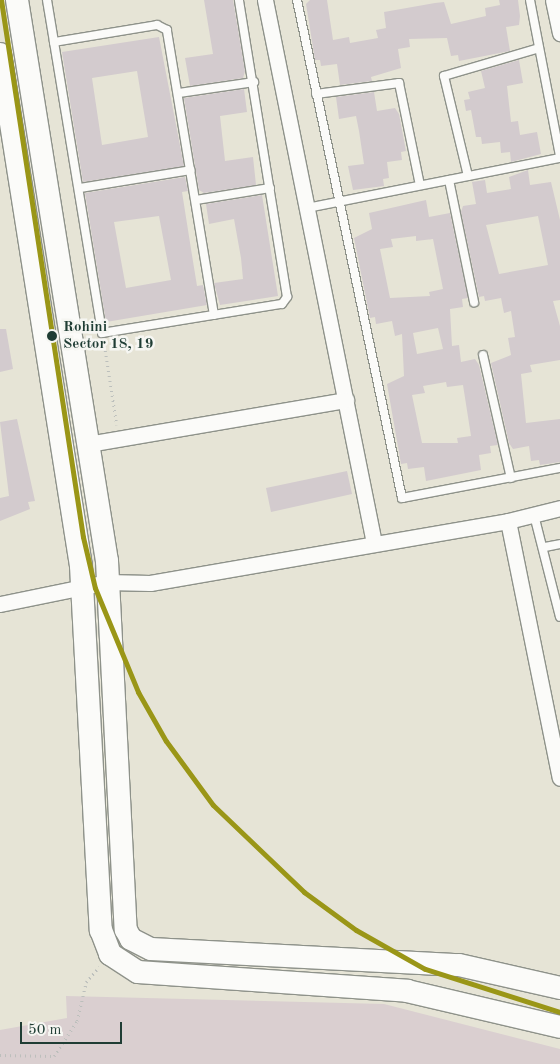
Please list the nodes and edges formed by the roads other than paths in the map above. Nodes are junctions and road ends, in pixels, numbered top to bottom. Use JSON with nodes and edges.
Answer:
{"nodes":[{"id":1,"x":17,"y":0,"type":"edge"},
{"id":2,"x":47,"y":0,"type":"edge"},
{"id":3,"x":239,"y":0,"type":"edge"},
{"id":4,"x":265,"y":0,"type":"edge"},
{"id":5,"x":297,"y":0,"type":"edge"},
{"id":6,"x":530,"y":0,"type":"edge"},
{"id":7,"x":553,"y":0,"type":"edge"},
{"id":8,"x":560,"y":33,"type":"edge"},
{"id":9,"x":54,"y":42,"type":"junction"},
{"id":10,"x":538,"y":48,"type":"junction"},
{"id":11,"x":0,"y":54,"type":"edge"},
{"id":12,"x":254,"y":82,"type":"junction"},
{"id":13,"x":179,"y":93,"type":"junction"},
{"id":14,"x":316,"y":94,"type":"junction"},
{"id":15,"x":560,"y":157,"type":"edge"},
{"id":16,"x":191,"y":170,"type":"junction"},
{"id":17,"x":468,"y":176,"type":"junction"},
{"id":18,"x":449,"y":180,"type":"junction"},
{"id":19,"x":420,"y":185,"type":"junction"},
{"id":20,"x":80,"y":188,"type":"junction"},
{"id":21,"x":270,"y":188,"type":"junction"},
{"id":22,"x":196,"y":200,"type":"junction"},
{"id":23,"x":339,"y":201,"type":"junction"},
{"id":24,"x":307,"y":208,"type":"junction"},
{"id":25,"x":474,"y":302,"type":"dead end"},
{"id":26,"x":214,"y":314,"type":"junction"},
{"id":27,"x":483,"y":355,"type":"dead end"},
{"id":28,"x":346,"y":400,"type":"junction"},
{"id":29,"x":88,"y":444,"type":"junction"},
{"id":30,"x":560,"y":468,"type":"edge"},
{"id":31,"x":511,"y":478,"type":"junction"},
{"id":32,"x":560,"y":508,"type":"edge"},
{"id":33,"x":534,"y":515,"type":"junction"},
{"id":34,"x":508,"y":521,"type":"junction"},
{"id":35,"x":374,"y":543,"type":"junction"},
{"id":36,"x":560,"y":544,"type":"edge"},
{"id":37,"x":545,"y":547,"type":"junction"},
{"id":38,"x":107,"y":582,"type":"junction"},
{"id":39,"x":82,"y":586,"type":"junction"},
{"id":40,"x":0,"y":604,"type":"edge"},
{"id":41,"x":559,"y":608,"type":"edge"},
{"id":42,"x":560,"y":617,"type":"edge"},
{"id":43,"x":560,"y":778,"type":"edge"},
{"id":44,"x":131,"y":938,"type":"junction"},
{"id":45,"x":110,"y":954,"type":"junction"},
{"id":46,"x":560,"y":988,"type":"edge"},
{"id":47,"x":560,"y":1027,"type":"edge"}],
"edges":[{"from":1,"to":29,"type":"street"},
{"from":2,"to":9,"type":"lane"},
{"from":3,"to":12,"type":"lane"},
{"from":4,"to":24,"type":"street"},
{"from":5,"to":14,"type":"lane"},
{"from":6,"to":10,"type":"lane"},
{"from":7,"to":8,"type":"street"},
{"from":9,"to":13,"type":"lane"},
{"from":9,"to":20,"type":"lane"},
{"from":10,"to":15,"type":"lane"},
{"from":10,"to":17,"type":"lane"},
{"from":11,"to":39,"type":"street"},
{"from":12,"to":13,"type":"lane"},
{"from":12,"to":21,"type":"lane"},
{"from":13,"to":16,"type":"lane"},
{"from":14,"to":19,"type":"lane"},
{"from":14,"to":23,"type":"lane"},
{"from":15,"to":17,"type":"lane"},
{"from":16,"to":20,"type":"lane"},
{"from":16,"to":22,"type":"lane"},
{"from":17,"to":18,"type":"lane"},
{"from":18,"to":19,"type":"lane"},
{"from":18,"to":25,"type":"lane"},
{"from":19,"to":23,"type":"lane"},
{"from":20,"to":26,"type":"lane"},
{"from":21,"to":22,"type":"lane"},
{"from":21,"to":26,"type":"lane"},
{"from":22,"to":26,"type":"lane"},
{"from":23,"to":24,"type":"lane"},
{"from":23,"to":31,"type":"lane"},
{"from":24,"to":28,"type":"street"},
{"from":27,"to":31,"type":"lane"},
{"from":28,"to":29,"type":"street"},
{"from":28,"to":35,"type":"street"},
{"from":29,"to":38,"type":"street"},
{"from":30,"to":31,"type":"lane"},
{"from":32,"to":33,"type":"street"},
{"from":33,"to":34,"type":"street"},
{"from":33,"to":37,"type":"lane"},
{"from":34,"to":35,"type":"street"},
{"from":34,"to":43,"type":"street"},
{"from":35,"to":38,"type":"street"},
{"from":36,"to":37,"type":"lane"},
{"from":37,"to":41,"type":"lane"},
{"from":38,"to":39,"type":"street"},
{"from":38,"to":44,"type":"street"},
{"from":39,"to":40,"type":"street"},
{"from":39,"to":45,"type":"street"},
{"from":41,"to":42,"type":"lane"},
{"from":44,"to":45,"type":"street"},
{"from":44,"to":46,"type":"street"},
{"from":45,"to":47,"type":"street"}]}
